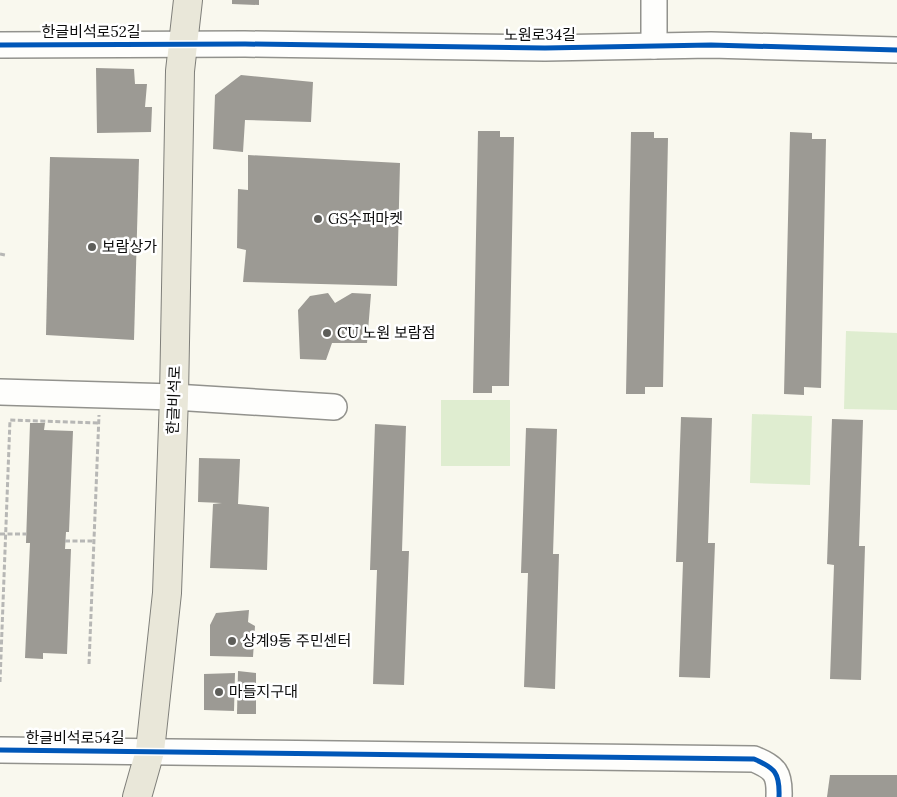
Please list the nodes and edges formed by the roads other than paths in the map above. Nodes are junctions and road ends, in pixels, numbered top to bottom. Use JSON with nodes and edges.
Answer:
{"nodes":[{"id":1,"x":188,"y":0,"type":"edge"},
{"id":2,"x":654,"y":0,"type":"edge"},
{"id":3,"x":182,"y":44,"type":"junction"},
{"id":4,"x":0,"y":45,"type":"edge"},
{"id":5,"x":654,"y":46,"type":"junction"},
{"id":6,"x":897,"y":50,"type":"edge"},
{"id":7,"x":0,"y":392,"type":"edge"},
{"id":8,"x":174,"y":397,"type":"junction"},
{"id":9,"x":334,"y":407,"type":"dead end"},
{"id":10,"x":0,"y":750,"type":"edge"},
{"id":11,"x":150,"y":751,"type":"junction"},
{"id":12,"x":137,"y":797,"type":"edge"},
{"id":13,"x":779,"y":797,"type":"edge"}],
"edges":[{"from":1,"to":3,"type":"main road","name":"한글비석로"},
{"from":2,"to":5,"type":"street"},
{"from":3,"to":4,"type":"street","name":"한글비석로52길"},
{"from":3,"to":5,"type":"street","name":"노원로34길"},
{"from":3,"to":8,"type":"main road","name":"한글비석로"},
{"from":5,"to":6,"type":"street","name":"노원로34길"},
{"from":7,"to":8,"type":"street"},
{"from":8,"to":9,"type":"street"},
{"from":8,"to":11,"type":"main road","name":"한글비석로"},
{"from":10,"to":11,"type":"street","name":"한글비석로54길"},
{"from":11,"to":12,"type":"main road","name":"한글비석로"},
{"from":11,"to":13,"type":"street","name":"한글비석로54길"}]}
